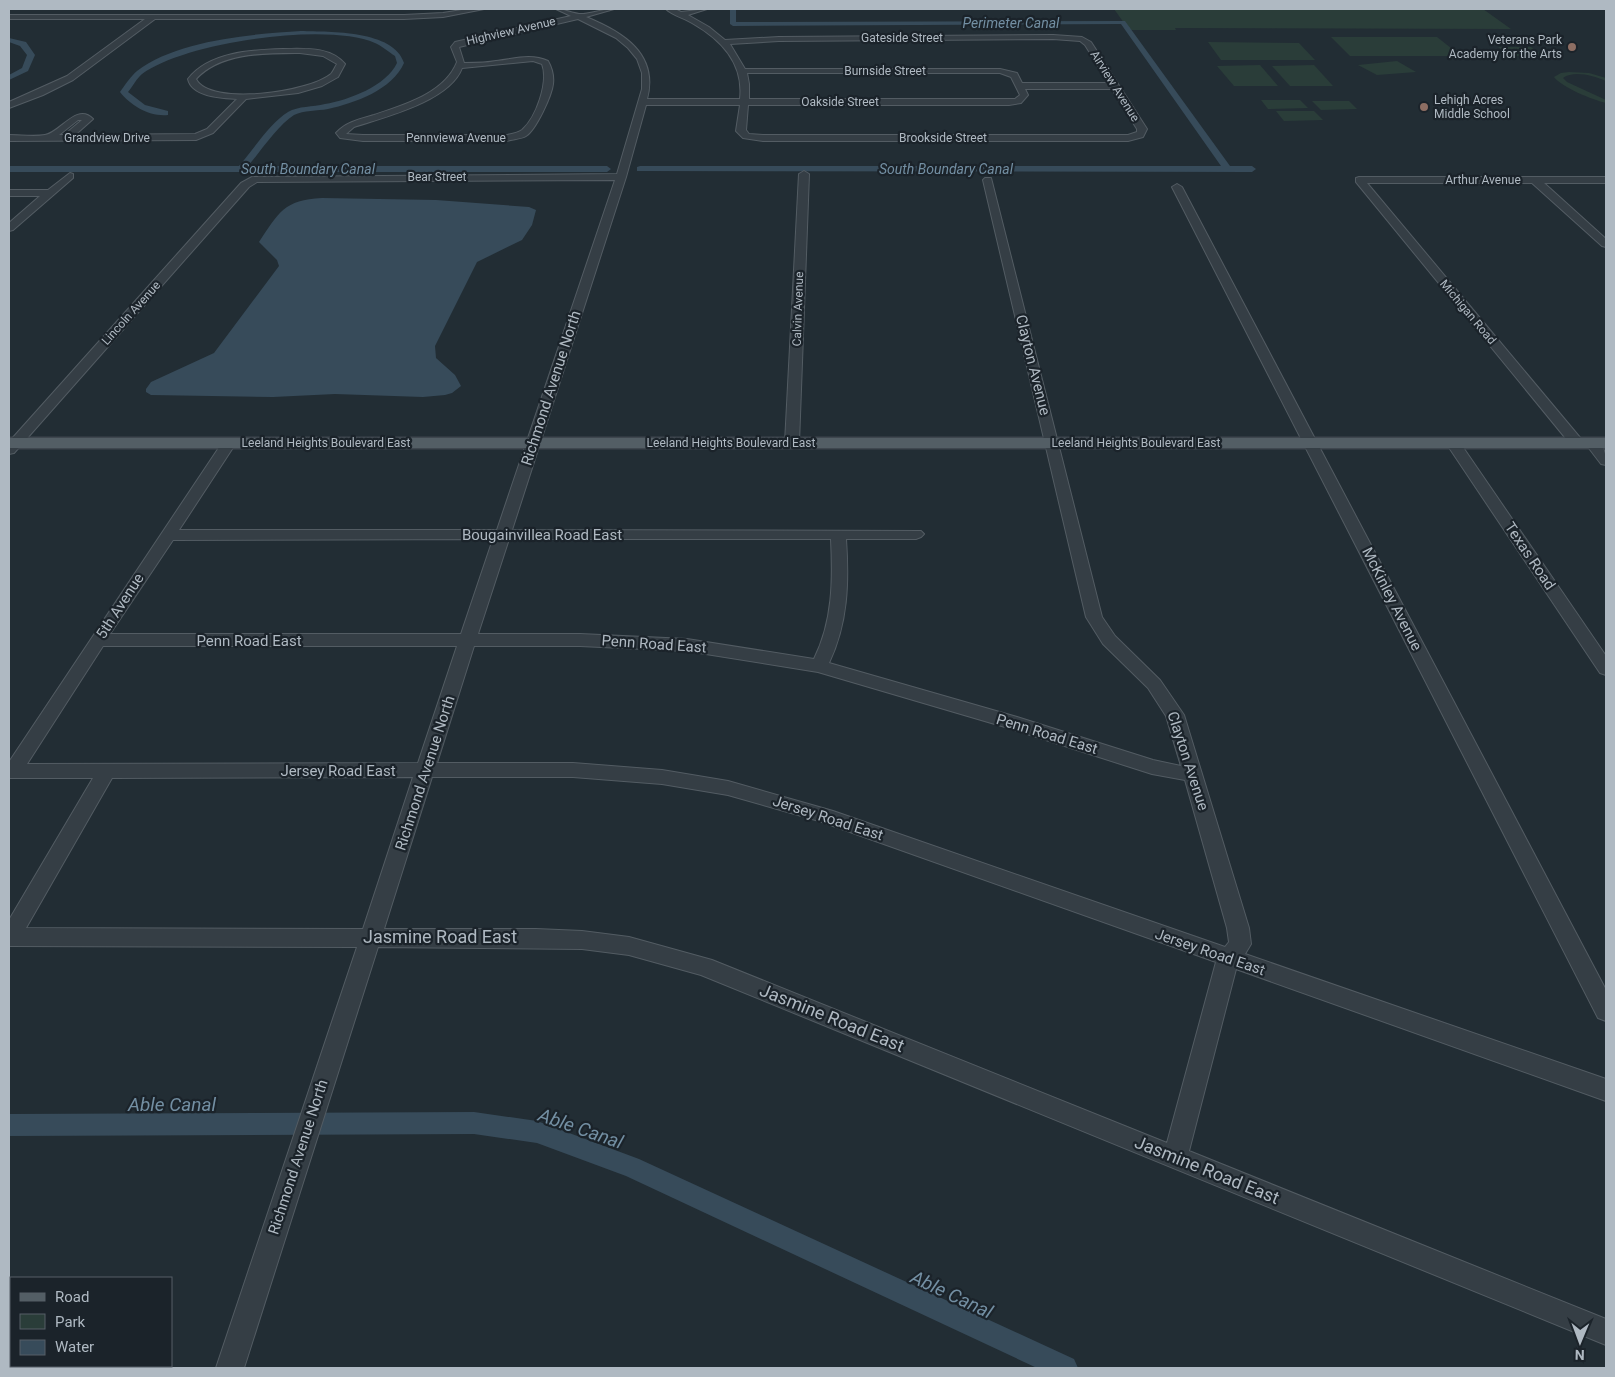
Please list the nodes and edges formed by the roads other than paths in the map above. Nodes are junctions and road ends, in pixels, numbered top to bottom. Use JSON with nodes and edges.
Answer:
{"nodes":[{"id":1,"x":392,"y":9,"type":"edge"},
{"id":2,"x":480,"y":9,"type":"edge"},
{"id":3,"x":559,"y":9,"type":"edge"},
{"id":4,"x":611,"y":9,"type":"edge"},
{"id":5,"x":704,"y":9,"type":"edge"},
{"id":6,"x":677,"y":10,"type":"edge"},
{"id":7,"x":577,"y":16,"type":"junction"},
{"id":8,"x":9,"y":17,"type":"edge"},
{"id":9,"x":153,"y":17,"type":"junction"},
{"id":10,"x":384,"y":17,"type":"junction"},
{"id":11,"x":1082,"y":39,"type":"joint"},
{"id":12,"x":723,"y":42,"type":"junction"},
{"id":13,"x":460,"y":66,"type":"junction"},
{"id":14,"x":742,"y":71,"type":"junction"},
{"id":15,"x":1019,"y":86,"type":"junction"},
{"id":16,"x":1115,"y":86,"type":"junction"},
{"id":17,"x":244,"y":97,"type":"junction"},
{"id":18,"x":642,"y":102,"type":"junction"},
{"id":19,"x":744,"y":102,"type":"junction"},
{"id":20,"x":9,"y":105,"type":"edge"},
{"id":21,"x":1140,"y":135,"type":"joint"},
{"id":22,"x":343,"y":136,"type":"joint"},
{"id":23,"x":9,"y":138,"type":"edge"},
{"id":24,"x":49,"y":138,"type":"junction"},
{"id":25,"x":66,"y":138,"type":"junction"},
{"id":26,"x":804,"y":174,"type":"dead end"},
{"id":27,"x":70,"y":176,"type":"dead end"},
{"id":28,"x":620,"y":177,"type":"junction"},
{"id":29,"x":254,"y":179,"type":"joint"},
{"id":30,"x":988,"y":180,"type":"dead end"},
{"id":31,"x":1359,"y":180,"type":"joint"},
{"id":32,"x":1535,"y":180,"type":"junction"},
{"id":33,"x":1606,"y":180,"type":"edge"},
{"id":34,"x":1177,"y":187,"type":"dead end"},
{"id":35,"x":9,"y":193,"type":"edge"},
{"id":36,"x":50,"y":193,"type":"junction"},
{"id":37,"x":9,"y":228,"type":"edge"},
{"id":38,"x":1606,"y":244,"type":"edge"},
{"id":39,"x":229,"y":443,"type":"junction"},
{"id":40,"x":534,"y":443,"type":"junction"},
{"id":41,"x":792,"y":443,"type":"junction"},
{"id":42,"x":1052,"y":443,"type":"junction"},
{"id":43,"x":1311,"y":443,"type":"junction"},
{"id":44,"x":1453,"y":443,"type":"junction"},
{"id":45,"x":1592,"y":443,"type":"edge"},
{"id":46,"x":11,"y":445,"type":"edge"},
{"id":47,"x":1606,"y":461,"type":"edge"},
{"id":48,"x":916,"y":534,"type":"dead end"},
{"id":49,"x":167,"y":535,"type":"junction"},
{"id":50,"x":502,"y":535,"type":"junction"},
{"id":51,"x":838,"y":535,"type":"junction"},
{"id":52,"x":98,"y":640,"type":"junction"},
{"id":53,"x":468,"y":640,"type":"junction"},
{"id":54,"x":819,"y":666,"type":"junction"},
{"id":55,"x":1606,"y":669,"type":"edge"},
{"id":56,"x":107,"y":770,"type":"junction"},
{"id":57,"x":11,"y":771,"type":"edge"},
{"id":58,"x":425,"y":771,"type":"junction"},
{"id":59,"x":1193,"y":774,"type":"junction"},
{"id":60,"x":9,"y":937,"type":"edge"},
{"id":61,"x":371,"y":937,"type":"junction"},
{"id":62,"x":1228,"y":958,"type":"junction"},
{"id":63,"x":1606,"y":1011,"type":"edge"},
{"id":64,"x":1606,"y":1090,"type":"edge"},
{"id":65,"x":1176,"y":1157,"type":"junction"},
{"id":66,"x":1606,"y":1332,"type":"edge"},
{"id":67,"x":230,"y":1368,"type":"edge"}],
"edges":[{"from":1,"to":10,"type":"street"},
{"from":2,"to":10,"type":"street"},
{"from":3,"to":7,"type":"street","name":"Richmond Avenue North"},
{"from":4,"to":7,"type":"street","name":"Highview Avenue"},
{"from":5,"to":6,"type":"street"},
{"from":6,"to":12,"type":"street"},
{"from":7,"to":13,"type":"street","name":"Highview Avenue"},
{"from":7,"to":18,"type":"street","name":"Richmond Avenue North"},
{"from":8,"to":9,"type":"street"},
{"from":9,"to":10,"type":"street"},
{"from":9,"to":20,"type":"street"},
{"from":11,"to":12,"type":"street","name":"Gateside Street"},
{"from":11,"to":16,"type":"street","name":"Airview Avenue"},
{"from":12,"to":14,"type":"street"},
{"from":13,"to":22,"type":"street","name":"Highview Avenue"},
{"from":13,"to":22,"type":"street","name":"Pennviewa Avenue"},
{"from":14,"to":15,"type":"street","name":"Burnside Street"},
{"from":14,"to":19,"type":"street"},
{"from":15,"to":16,"type":"street"},
{"from":15,"to":19,"type":"street","name":"Oakside Street"},
{"from":16,"to":21,"type":"street","name":"Airview Avenue"},
{"from":17,"to":17,"type":"street"},
{"from":17,"to":25,"type":"street","name":"Grandview Drive"},
{"from":18,"to":19,"type":"street","name":"Oakside Street"},
{"from":18,"to":28,"type":"street","name":"Richmond Avenue North"},
{"from":19,"to":21,"type":"street","name":"Brookside Street"},
{"from":23,"to":24,"type":"street","name":"Grandview Drive"},
{"from":24,"to":25,"type":"street","name":"Grandview Drive"},
{"from":24,"to":25,"type":"street"},
{"from":26,"to":41,"type":"street","name":"Calvin Avenue"},
{"from":27,"to":36,"type":"street"},
{"from":28,"to":29,"type":"street","name":"Bear Street"},
{"from":28,"to":40,"type":"street","name":"Richmond Avenue North"},
{"from":29,"to":46,"type":"street","name":"Lincoln Avenue"},
{"from":30,"to":42,"type":"street","name":"Clayton Avenue"},
{"from":31,"to":32,"type":"street","name":"Arthur Avenue"},
{"from":31,"to":45,"type":"street","name":"Michigan Road"},
{"from":32,"to":33,"type":"street","name":"Arthur Avenue"},
{"from":32,"to":38,"type":"street"},
{"from":34,"to":43,"type":"street","name":"McKinley Avenue"},
{"from":35,"to":36,"type":"street"},
{"from":36,"to":37,"type":"street"},
{"from":39,"to":40,"type":"main road","name":"Leeland Heights Boulevard East"},
{"from":39,"to":46,"type":"main road","name":"Leeland Heights Boulevard East"},
{"from":39,"to":49,"type":"street","name":"5th Avenue"},
{"from":40,"to":41,"type":"main road","name":"Leeland Heights Boulevard East"},
{"from":40,"to":50,"type":"street","name":"Richmond Avenue North"},
{"from":41,"to":42,"type":"main road","name":"Leeland Heights Boulevard East"},
{"from":42,"to":43,"type":"main road","name":"Leeland Heights Boulevard East"},
{"from":42,"to":59,"type":"street","name":"Clayton Avenue"},
{"from":43,"to":44,"type":"main road","name":"Leeland Heights Boulevard East"},
{"from":43,"to":63,"type":"street","name":"McKinley Avenue"},
{"from":44,"to":45,"type":"main road","name":"Leeland Heights Boulevard East"},
{"from":44,"to":55,"type":"street","name":"Texas Road"},
{"from":45,"to":47,"type":"street","name":"Michigan Road"},
{"from":48,"to":51,"type":"street","name":"Bougainvillea Road East"},
{"from":49,"to":50,"type":"street","name":"Bougainvillea Road East"},
{"from":49,"to":52,"type":"street","name":"5th Avenue"},
{"from":50,"to":51,"type":"street","name":"Bougainvillea Road East"},
{"from":50,"to":53,"type":"street","name":"Richmond Avenue North"},
{"from":51,"to":54,"type":"street"},
{"from":52,"to":53,"type":"street","name":"Penn Road East"},
{"from":52,"to":57,"type":"street","name":"5th Avenue"},
{"from":53,"to":54,"type":"street","name":"Penn Road East"},
{"from":53,"to":58,"type":"street","name":"Richmond Avenue North"},
{"from":54,"to":59,"type":"street","name":"Penn Road East"},
{"from":56,"to":57,"type":"street","name":"Jersey Road East"},
{"from":56,"to":58,"type":"street","name":"Jersey Road East"},
{"from":56,"to":60,"type":"street"},
{"from":58,"to":61,"type":"street","name":"Richmond Avenue North"},
{"from":58,"to":62,"type":"street","name":"Jersey Road East"},
{"from":59,"to":62,"type":"street","name":"Clayton Avenue"},
{"from":60,"to":61,"type":"street","name":"Jasmine Road East"},
{"from":61,"to":65,"type":"street","name":"Jasmine Road East"},
{"from":61,"to":67,"type":"street","name":"Richmond Avenue North"},
{"from":62,"to":64,"type":"street","name":"Jersey Road East"},
{"from":62,"to":65,"type":"street","name":"Clayton Avenue"},
{"from":65,"to":66,"type":"street","name":"Jasmine Road East"}]}
